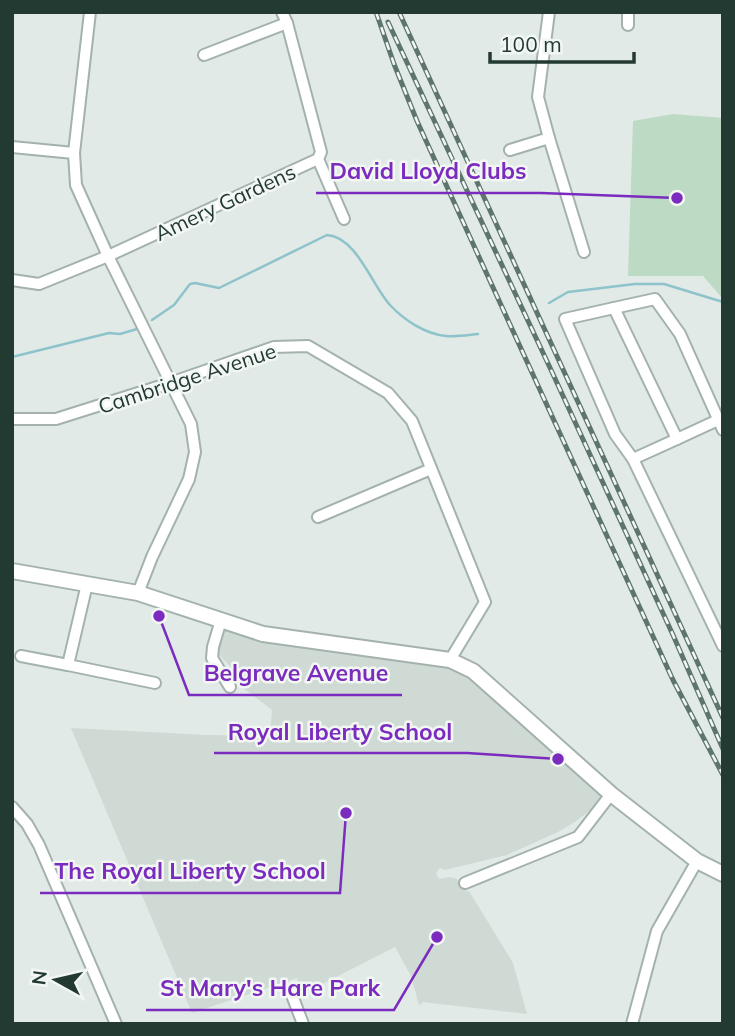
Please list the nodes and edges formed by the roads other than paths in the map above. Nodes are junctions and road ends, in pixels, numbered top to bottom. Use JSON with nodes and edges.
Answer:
{"nodes":[{"id":1,"x":90,"y":12,"type":"edge"},
{"id":2,"x":549,"y":12,"type":"edge"},
{"id":3,"x":628,"y":12,"type":"edge"},
{"id":4,"x":285,"y":18,"type":"edge"},
{"id":5,"x":628,"y":25,"type":"dead end"},
{"id":6,"x":204,"y":55,"type":"dead end"},
{"id":7,"x":549,"y":138,"type":"junction"},
{"id":8,"x":12,"y":147,"type":"edge"},
{"id":9,"x":510,"y":150,"type":"dead end"},
{"id":10,"x":74,"y":153,"type":"junction"},
{"id":11,"x":318,"y":159,"type":"junction"},
{"id":12,"x":344,"y":219,"type":"dead end"},
{"id":13,"x":584,"y":252,"type":"dead end"},
{"id":14,"x":108,"y":256,"type":"junction"},
{"id":15,"x":12,"y":280,"type":"edge"},
{"id":16,"x":614,"y":308,"type":"junction"},
{"id":17,"x":170,"y":383,"type":"junction"},
{"id":18,"x":12,"y":419,"type":"edge"},
{"id":19,"x":720,"y":425,"type":"edge"},
{"id":20,"x":677,"y":439,"type":"junction"},
{"id":21,"x":633,"y":459,"type":"junction"},
{"id":22,"x":431,"y":469,"type":"junction"},
{"id":23,"x":317,"y":517,"type":"dead end"},
{"id":24,"x":12,"y":571,"type":"edge"},
{"id":25,"x":88,"y":584,"type":"junction"},
{"id":26,"x":138,"y":593,"type":"junction"},
{"id":27,"x":221,"y":620,"type":"junction"},
{"id":28,"x":723,"y":646,"type":"edge"},
{"id":29,"x":21,"y":656,"type":"dead end"},
{"id":30,"x":450,"y":660,"type":"junction"},
{"id":31,"x":68,"y":665,"type":"junction"},
{"id":32,"x":155,"y":683,"type":"dead end"},
{"id":33,"x":230,"y":687,"type":"dead end"},
{"id":34,"x":611,"y":794,"type":"junction"},
{"id":35,"x":12,"y":807,"type":"edge"},
{"id":36,"x":698,"y":860,"type":"junction"},
{"id":37,"x":723,"y":874,"type":"edge"},
{"id":38,"x":465,"y":883,"type":"dead end"},
{"id":39,"x":290,"y":990,"type":"dead end"},
{"id":40,"x":116,"y":1024,"type":"edge"},
{"id":41,"x":303,"y":1024,"type":"edge"},
{"id":42,"x":632,"y":1024,"type":"edge"}],
"edges":[{"from":1,"to":10,"type":"street"},
{"from":2,"to":7,"type":"street"},
{"from":3,"to":5,"type":"street"},
{"from":4,"to":6,"type":"street"},
{"from":4,"to":11,"type":"street","name":"Amery Gardens"},
{"from":7,"to":9,"type":"street"},
{"from":7,"to":13,"type":"street"},
{"from":8,"to":10,"type":"street"},
{"from":10,"to":14,"type":"street"},
{"from":11,"to":12,"type":"street"},
{"from":11,"to":14,"type":"street","name":"Amery Gardens"},
{"from":14,"to":15,"type":"street","name":"Amery Gardens"},
{"from":14,"to":17,"type":"street"},
{"from":16,"to":19,"type":"street"},
{"from":16,"to":20,"type":"street"},
{"from":16,"to":21,"type":"street"},
{"from":17,"to":18,"type":"street","name":"Cambridge Avenue"},
{"from":17,"to":22,"type":"street","name":"Cambridge Avenue"},
{"from":17,"to":26,"type":"street"},
{"from":19,"to":20,"type":"street"},
{"from":20,"to":21,"type":"street"},
{"from":21,"to":28,"type":"street"},
{"from":22,"to":23,"type":"street"},
{"from":22,"to":30,"type":"street","name":"Cambridge Avenue"},
{"from":24,"to":25,"type":"street"},
{"from":25,"to":26,"type":"street"},
{"from":25,"to":31,"type":"street"},
{"from":26,"to":27,"type":"street"},
{"from":27,"to":30,"type":"street"},
{"from":27,"to":33,"type":"street"},
{"from":29,"to":31,"type":"street"},
{"from":30,"to":34,"type":"street"},
{"from":31,"to":32,"type":"street"},
{"from":34,"to":36,"type":"street"},
{"from":34,"to":38,"type":"street"},
{"from":35,"to":40,"type":"street"},
{"from":36,"to":37,"type":"street"},
{"from":36,"to":42,"type":"street"},
{"from":39,"to":41,"type":"street"}]}
